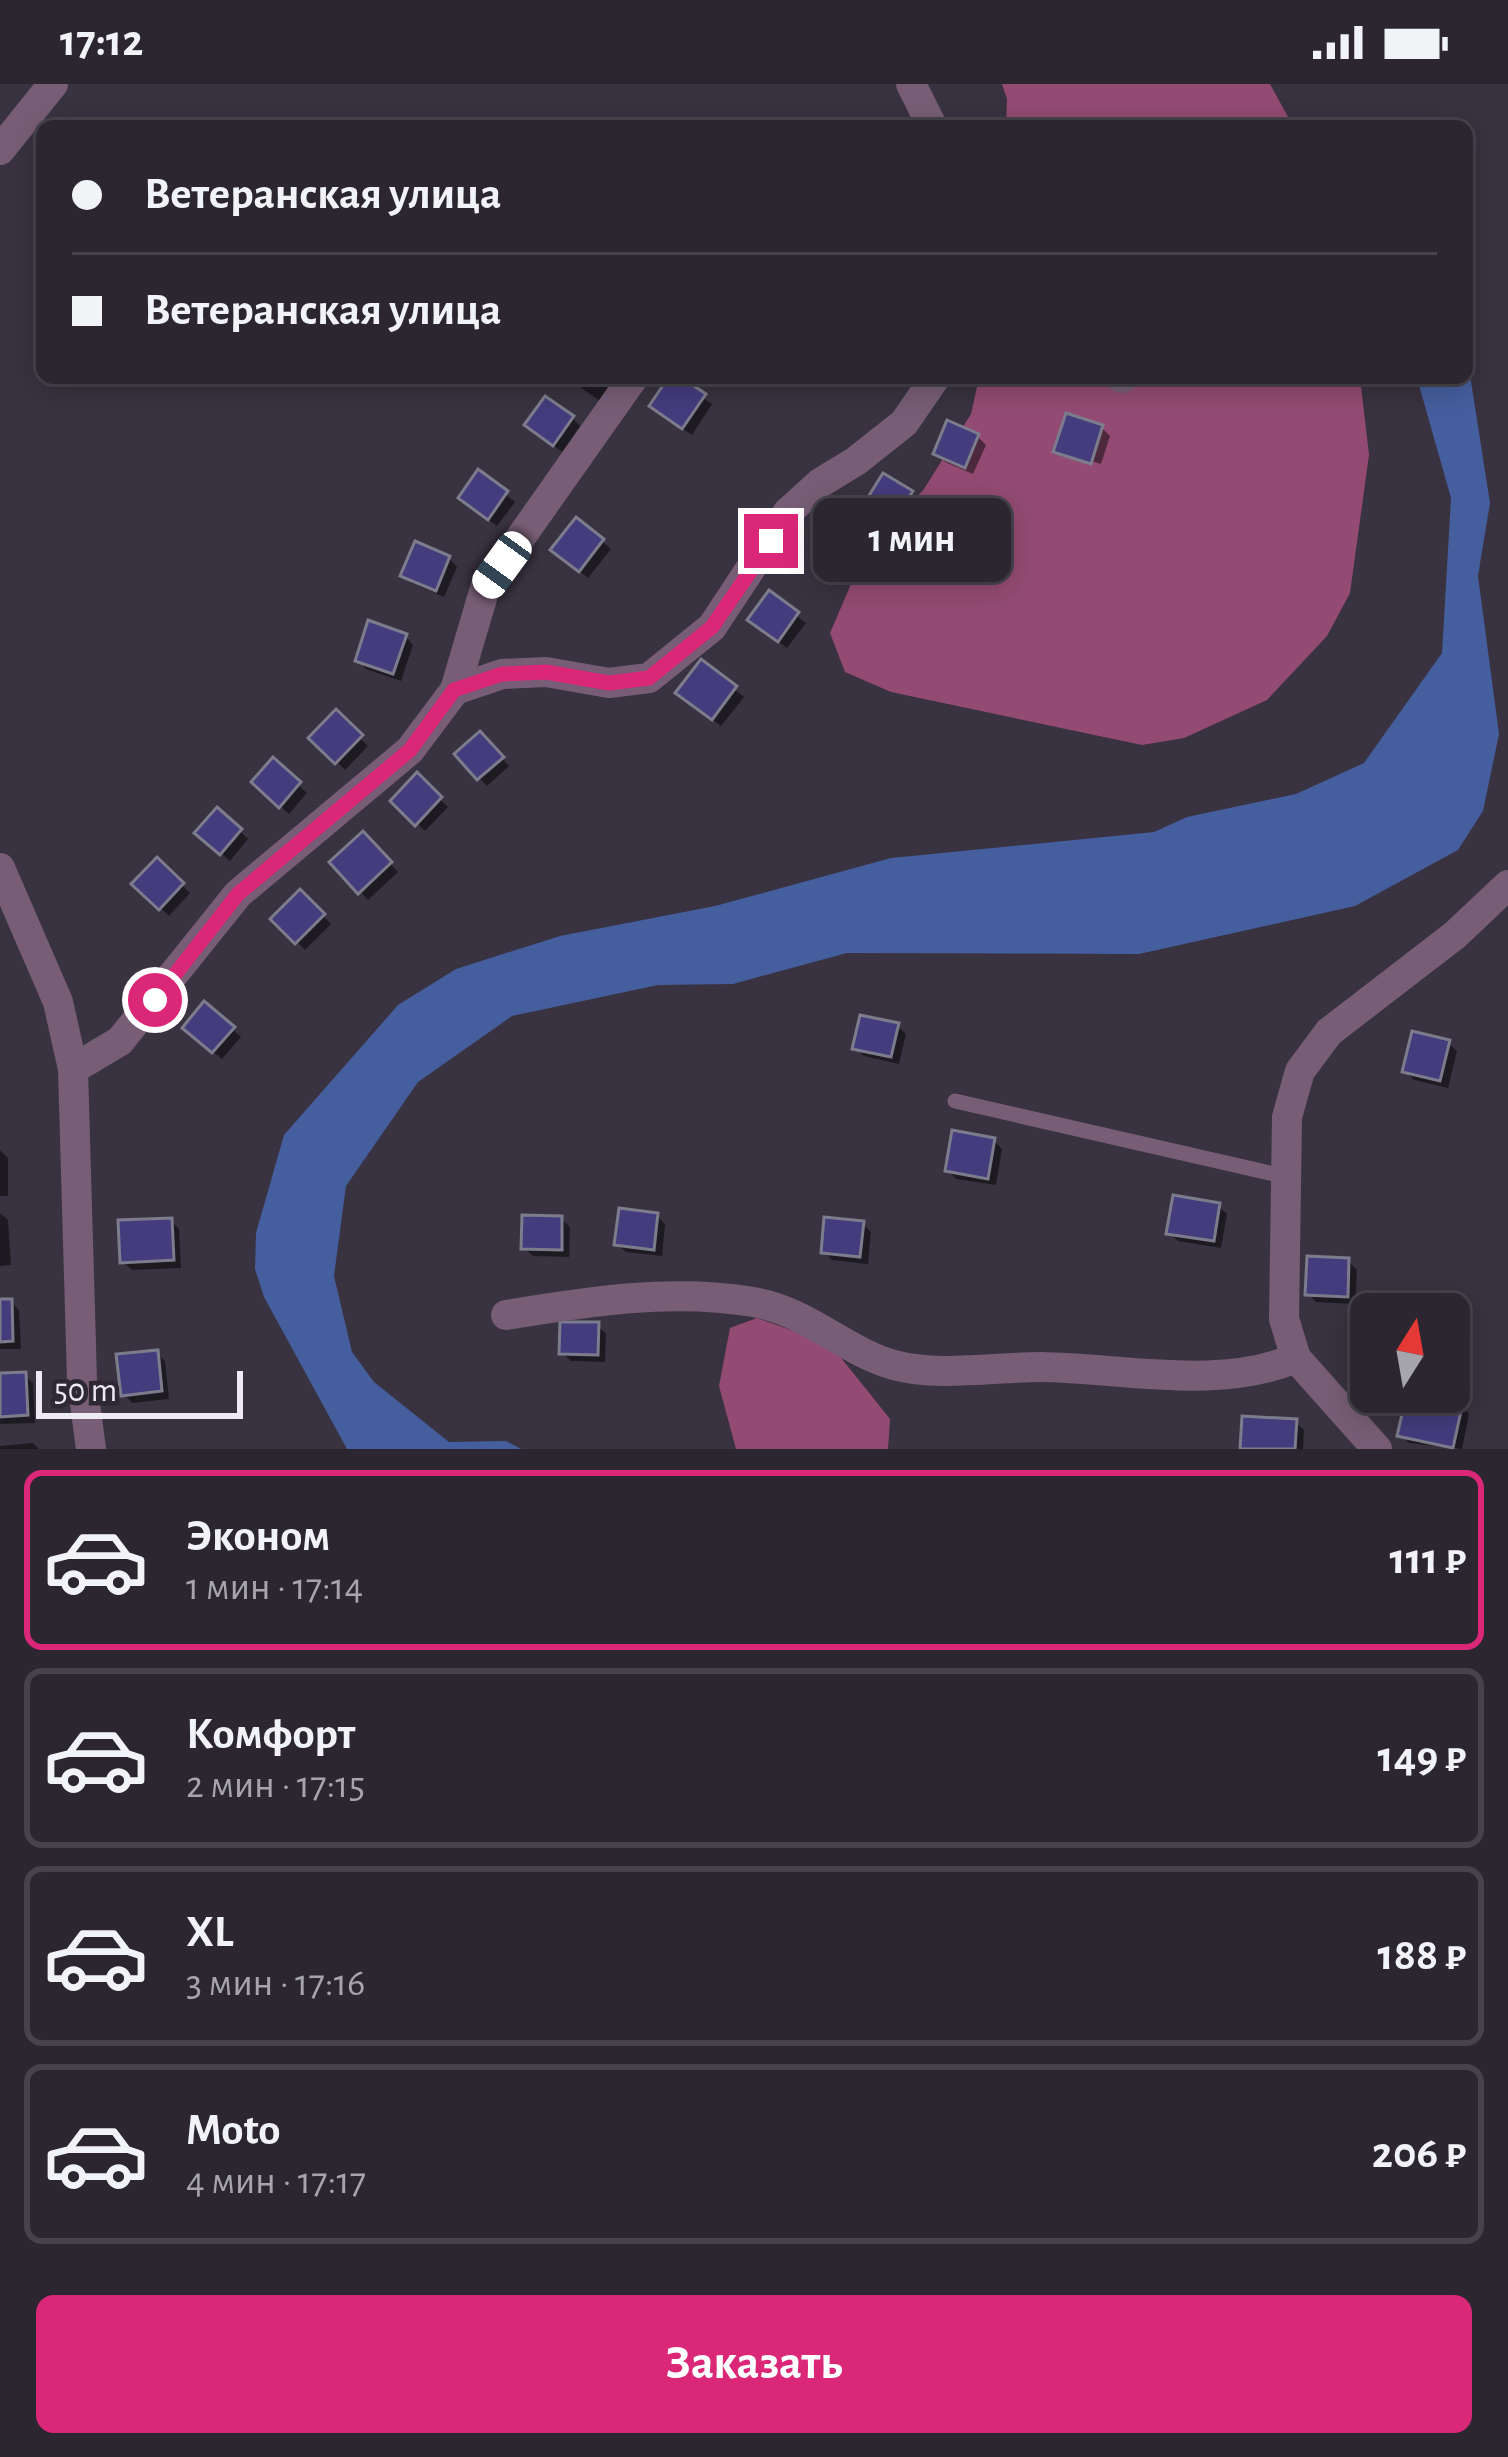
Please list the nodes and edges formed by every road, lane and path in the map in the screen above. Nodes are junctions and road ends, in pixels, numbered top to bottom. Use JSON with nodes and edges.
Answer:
{"nodes":[{"id":1,"x":53,"y":84,"type":"edge"},
{"id":2,"x":910,"y":84,"type":"edge"},
{"id":3,"x":929,"y":120,"type":"edge"},
{"id":4,"x":0,"y":149,"type":"edge"},
{"id":5,"x":629,"y":384,"type":"edge"},
{"id":6,"x":931,"y":384,"type":"edge"},
{"id":7,"x":454,"y":690,"type":"junction"},
{"id":8,"x":0,"y":868,"type":"edge"},
{"id":9,"x":1508,"y":885,"type":"edge"},
{"id":10,"x":74,"y":1069,"type":"junction"},
{"id":11,"x":955,"y":1101,"type":"dead end"},
{"id":12,"x":1287,"y":1177,"type":"junction"},
{"id":13,"x":506,"y":1315,"type":"dead end"},
{"id":14,"x":1296,"y":1358,"type":"junction"},
{"id":15,"x":91,"y":1449,"type":"edge"},
{"id":16,"x":1377,"y":1449,"type":"edge"}],
"edges":[{"from":1,"to":4,"type":"street"},
{"from":2,"to":3,"type":"street"},
{"from":5,"to":7,"type":"street"},
{"from":6,"to":7,"type":"street"},
{"from":7,"to":10,"type":"street"},
{"from":8,"to":10,"type":"street"},
{"from":9,"to":12,"type":"street"},
{"from":10,"to":15,"type":"street"},
{"from":11,"to":12,"type":"lane"},
{"from":12,"to":14,"type":"street"},
{"from":13,"to":14,"type":"street"},
{"from":14,"to":16,"type":"street"}]}
